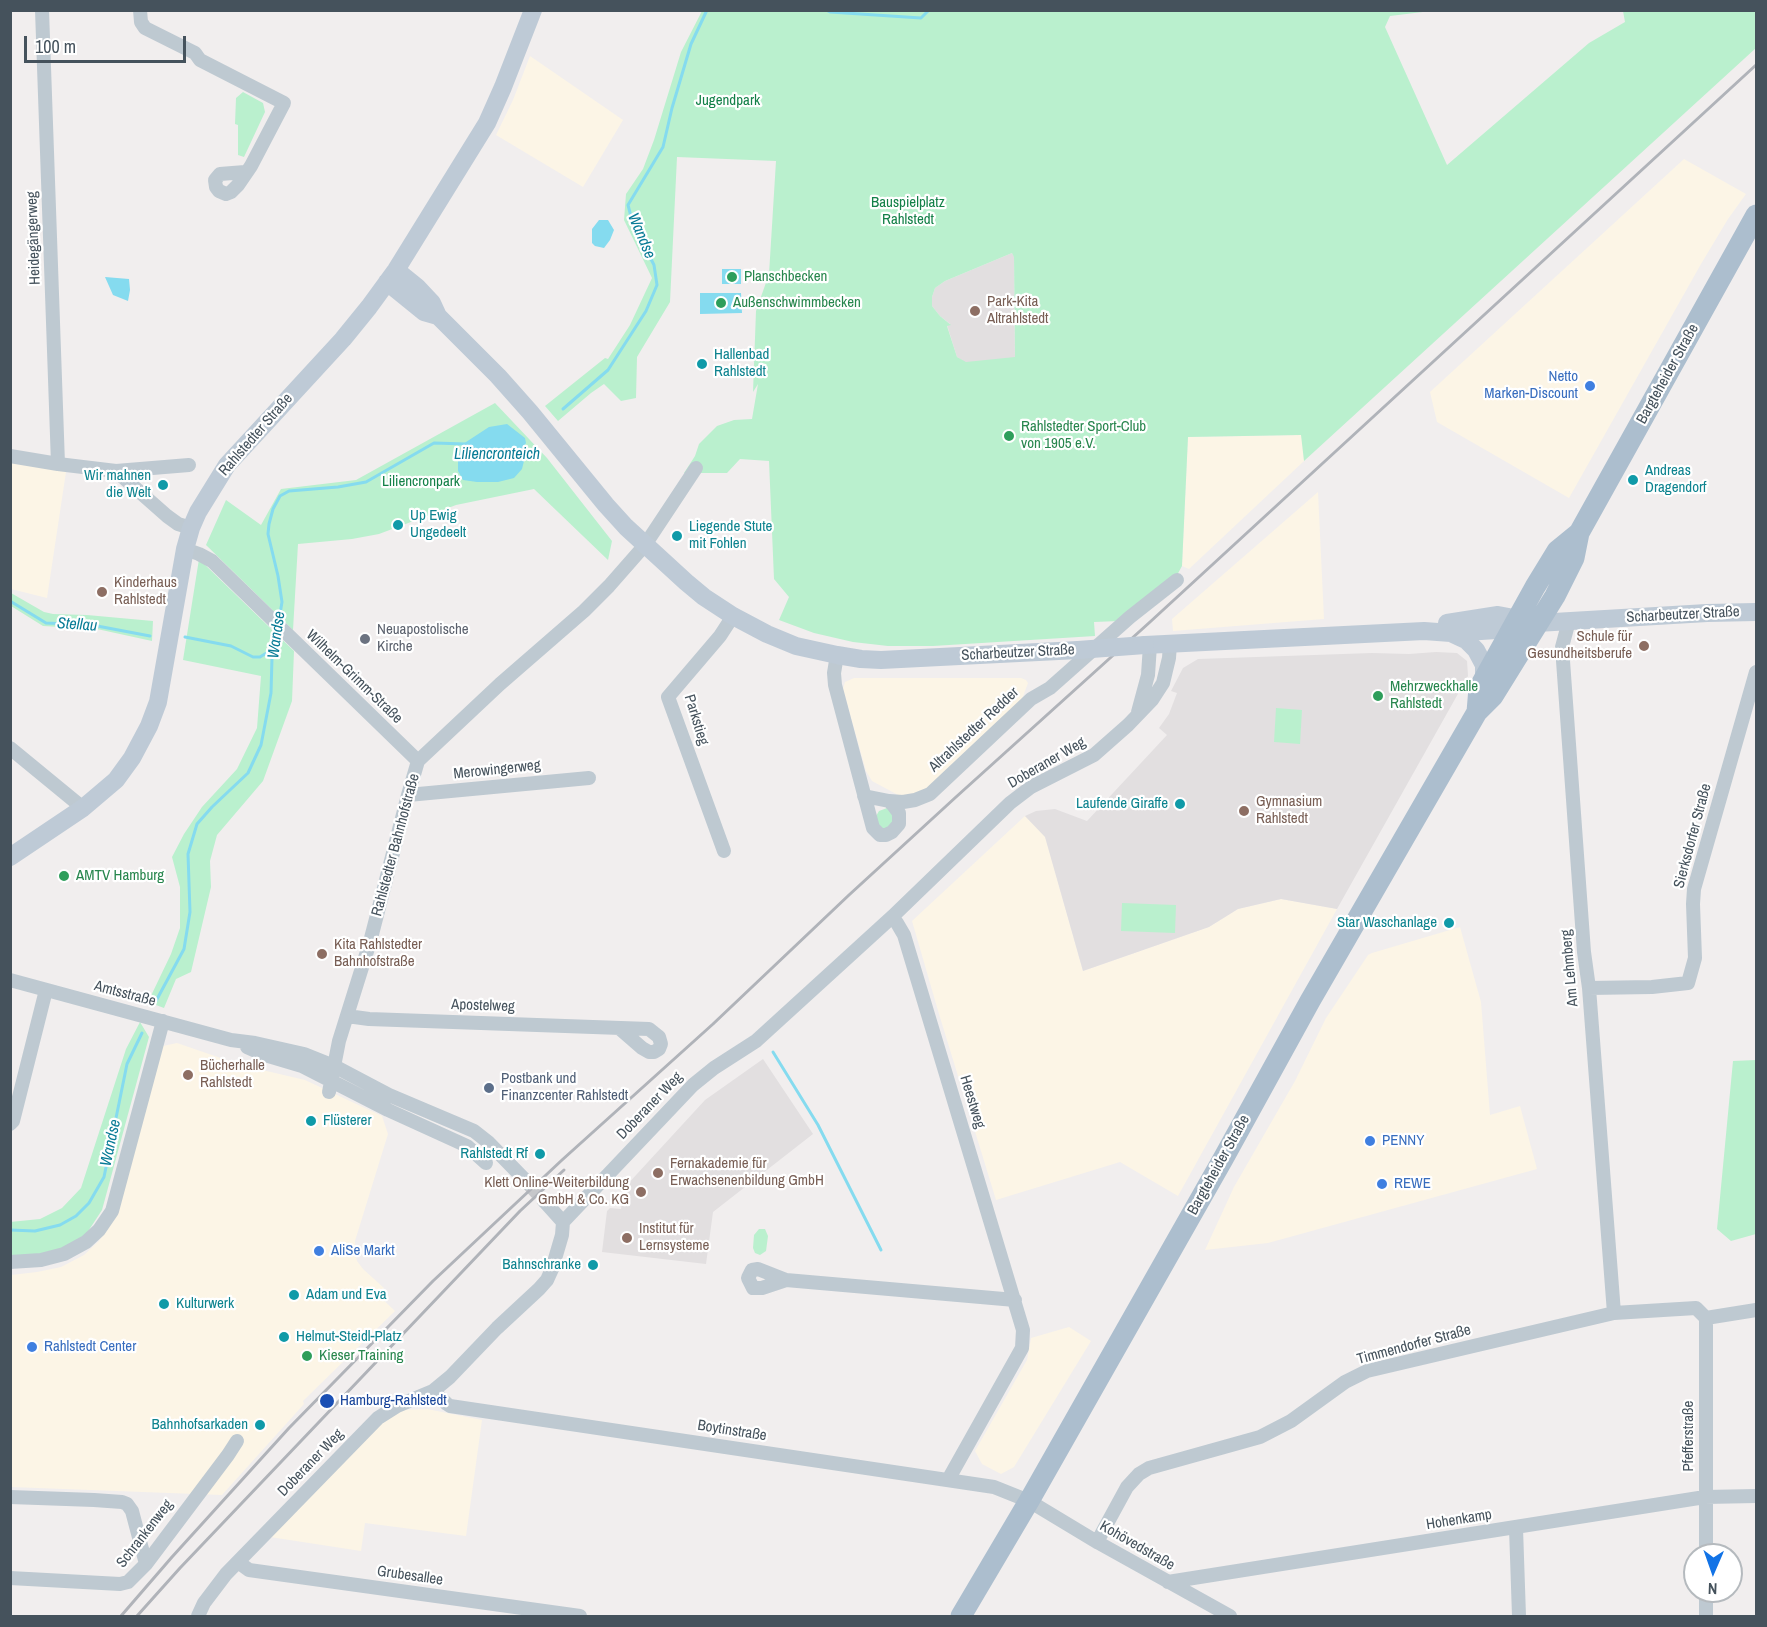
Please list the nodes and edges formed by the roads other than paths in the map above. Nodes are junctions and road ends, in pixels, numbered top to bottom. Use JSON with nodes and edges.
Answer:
{"nodes":[{"id":1,"x":42,"y":10,"type":"edge"},
{"id":2,"x":140,"y":10,"type":"edge"},
{"id":3,"x":533,"y":10,"type":"edge"},
{"id":4,"x":245,"y":172,"type":"dead end"},
{"id":5,"x":1756,"y":215,"type":"edge"},
{"id":6,"x":392,"y":276,"type":"junction"},
{"id":7,"x":10,"y":456,"type":"edge"},
{"id":8,"x":58,"y":464,"type":"junction"},
{"id":9,"x":189,"y":465,"type":"dead end"},
{"id":10,"x":696,"y":468,"type":"dead end"},
{"id":11,"x":116,"y":471,"type":"junction"},
{"id":12,"x":191,"y":528,"type":"junction"},
{"id":13,"x":645,"y":545,"type":"junction"},
{"id":14,"x":184,"y":549,"type":"junction"},
{"id":15,"x":1177,"y":580,"type":"dead end"},
{"id":16,"x":1756,"y":612,"type":"edge"},
{"id":17,"x":733,"y":616,"type":"junction"},
{"id":18,"x":1569,"y":621,"type":"junction"},
{"id":19,"x":1522,"y":623,"type":"junction"},
{"id":20,"x":1424,"y":631,"type":"junction"},
{"id":21,"x":1450,"y":633,"type":"junction"},
{"id":22,"x":1170,"y":644,"type":"junction"},
{"id":23,"x":1148,"y":645,"type":"junction"},
{"id":24,"x":837,"y":655,"type":"junction"},
{"id":25,"x":1756,"y":672,"type":"edge"},
{"id":26,"x":1484,"y":679,"type":"junction"},
{"id":27,"x":1477,"y":712,"type":"junction"},
{"id":28,"x":1137,"y":714,"type":"junction"},
{"id":29,"x":10,"y":748,"type":"edge"},
{"id":30,"x":418,"y":761,"type":"junction"},
{"id":31,"x":589,"y":778,"type":"dead end"},
{"id":32,"x":408,"y":795,"type":"junction"},
{"id":33,"x":864,"y":795,"type":"junction"},
{"id":34,"x":889,"y":801,"type":"junction"},
{"id":35,"x":83,"y":808,"type":"junction"},
{"id":36,"x":724,"y":851,"type":"dead end"},
{"id":37,"x":10,"y":856,"type":"edge"},
{"id":38,"x":892,"y":917,"type":"junction"},
{"id":39,"x":10,"y":980,"type":"edge"},
{"id":40,"x":1589,"y":988,"type":"junction"},
{"id":41,"x":46,"y":990,"type":"junction"},
{"id":42,"x":347,"y":1016,"type":"junction"},
{"id":43,"x":163,"y":1021,"type":"junction"},
{"id":44,"x":619,"y":1028,"type":"dead end"},
{"id":45,"x":331,"y":1079,"type":"junction"},
{"id":46,"x":397,"y":1108,"type":"junction"},
{"id":47,"x":10,"y":1124,"type":"edge"},
{"id":48,"x":486,"y":1163,"type":"dead end"},
{"id":49,"x":528,"y":1183,"type":"tunnel mouth"},
{"id":50,"x":544,"y":1202,"type":"tunnel mouth"},
{"id":51,"x":563,"y":1222,"type":"junction"},
{"id":52,"x":10,"y":1262,"type":"edge"},
{"id":53,"x":786,"y":1280,"type":"dead end"},
{"id":54,"x":1015,"y":1300,"type":"junction"},
{"id":55,"x":1756,"y":1310,"type":"edge"},
{"id":56,"x":1614,"y":1313,"type":"junction"},
{"id":57,"x":1706,"y":1318,"type":"junction"},
{"id":58,"x":433,"y":1391,"type":"junction"},
{"id":59,"x":237,"y":1441,"type":"dead end"},
{"id":60,"x":948,"y":1480,"type":"junction"},
{"id":61,"x":1756,"y":1496,"type":"edge"},
{"id":62,"x":10,"y":1497,"type":"edge"},
{"id":63,"x":1706,"y":1497,"type":"junction"},
{"id":64,"x":1029,"y":1501,"type":"junction"},
{"id":65,"x":1516,"y":1528,"type":"junction"},
{"id":66,"x":1097,"y":1542,"type":"junction"},
{"id":67,"x":1706,"y":1543,"type":"edge"},
{"id":68,"x":238,"y":1562,"type":"junction"},
{"id":69,"x":146,"y":1564,"type":"junction"},
{"id":70,"x":10,"y":1578,"type":"edge"},
{"id":71,"x":1168,"y":1582,"type":"junction"},
{"id":72,"x":479,"y":1609,"type":"edge"},
{"id":73,"x":198,"y":1617,"type":"edge"},
{"id":74,"x":580,"y":1617,"type":"edge"},
{"id":75,"x":961,"y":1617,"type":"edge"},
{"id":76,"x":1230,"y":1617,"type":"edge"},
{"id":77,"x":1519,"y":1617,"type":"edge"}],
"edges":[{"from":1,"to":8,"type":"street","name":"Heidegängerweg"},
{"from":2,"to":4,"type":"street"},
{"from":3,"to":6,"type":"main road","name":"Rahlstedter Straße"},
{"from":5,"to":19,"type":"main road","name":"Bargteheider Straße"},
{"from":6,"to":12,"type":"main road","name":"Rahlstedter Straße"},
{"from":6,"to":13,"type":"main road"},
{"from":7,"to":8,"type":"street"},
{"from":8,"to":11,"type":"street"},
{"from":9,"to":11,"type":"street"},
{"from":10,"to":13,"type":"street","name":"Rahlstedter Bahnhofstraße"},
{"from":11,"to":12,"type":"street"},
{"from":12,"to":14,"type":"main road","name":"Rahlstedter Straße"},
{"from":13,"to":17,"type":"main road","name":"Scharbeutzer Straße"},
{"from":13,"to":30,"type":"street","name":"Rahlstedter Bahnhofstraße"},
{"from":14,"to":30,"type":"street","name":"Wilhelm-Grimm-Straße"},
{"from":14,"to":35,"type":"main road","name":"Rahlstedter Straße"},
{"from":15,"to":34,"type":"street","name":"Altrahlstedter Redder"},
{"from":16,"to":18,"type":"main road","name":"Scharbeutzer Straße"},
{"from":17,"to":24,"type":"main road","name":"Scharbeutzer Straße"},
{"from":17,"to":36,"type":"street","name":"Parkstieg"},
{"from":18,"to":19,"type":"main road","name":"Scharbeutzer Straße"},
{"from":18,"to":40,"type":"street","name":"Am Lehmberg"},
{"from":19,"to":20,"type":"main road","name":"Scharbeutzer Straße"},
{"from":19,"to":21,"type":"main road","name":"Scharbeutzer Straße"},
{"from":19,"to":26,"type":"main road","name":"Bargteheider Straße"},
{"from":19,"to":27,"type":"main road","name":"Bargteheider Straße"},
{"from":20,"to":21,"type":"main road","name":"Scharbeutzer Straße"},
{"from":20,"to":22,"type":"main road","name":"Scharbeutzer Straße"},
{"from":21,"to":26,"type":"main road"},
{"from":22,"to":23,"type":"main road","name":"Scharbeutzer Straße"},
{"from":22,"to":28,"type":"street","name":"Doberaner Weg"},
{"from":23,"to":24,"type":"main road","name":"Scharbeutzer Straße","bridge":true},
{"from":23,"to":28,"type":"street","name":"Doberaner Weg"},
{"from":24,"to":33,"type":"street"},
{"from":25,"to":40,"type":"street","name":"Sierksdorfer Straße"},
{"from":26,"to":27,"type":"main road","name":"Bargteheider Straße"},
{"from":27,"to":64,"type":"main road","name":"Bargteheider Straße"},
{"from":28,"to":38,"type":"street","name":"Doberaner Weg"},
{"from":29,"to":35,"type":"street"},
{"from":30,"to":32,"type":"street","name":"Rahlstedter Bahnhofstraße"},
{"from":31,"to":32,"type":"street","name":"Merowingerweg"},
{"from":32,"to":42,"type":"street","name":"Rahlstedter Bahnhofstraße"},
{"from":33,"to":34,"type":"street","name":"Altrahlstedter Redder"},
{"from":33,"to":34,"type":"street"},
{"from":35,"to":37,"type":"main road","name":"Rahlstedter Straße"},
{"from":38,"to":51,"type":"street","name":"Doberaner Weg"},
{"from":38,"to":54,"type":"street","name":"Heestweg"},
{"from":39,"to":41,"type":"street","name":"Amtsstraße"},
{"from":40,"to":56,"type":"street","name":"Am Lehmberg"},
{"from":41,"to":43,"type":"street","name":"Amtsstraße"},
{"from":41,"to":47,"type":"street"},
{"from":42,"to":44,"type":"street","name":"Apostelweg"},
{"from":42,"to":45,"type":"street","name":"Rahlstedter Bahnhofstraße"},
{"from":43,"to":45,"type":"street","name":"Amtsstraße"},
{"from":43,"to":52,"type":"street"},
{"from":45,"to":46,"type":"street","name":"Amtsstraße"},
{"from":46,"to":48,"type":"street"},
{"from":46,"to":49,"type":"street","name":"Amtsstraße"},
{"from":50,"to":51,"type":"street"},
{"from":51,"to":58,"type":"street","name":"Doberaner Weg"},
{"from":53,"to":54,"type":"street"},
{"from":54,"to":60,"type":"street","name":"Heestweg"},
{"from":55,"to":57,"type":"street","name":"Timmendorfer Straße"},
{"from":56,"to":57,"type":"street","name":"Timmendorfer Straße"},
{"from":56,"to":66,"type":"street","name":"Timmendorfer Straße"},
{"from":57,"to":63,"type":"street","name":"Pfefferstraße"},
{"from":58,"to":60,"type":"street","name":"Boytinstraße"},
{"from":58,"to":68,"type":"street","name":"Doberaner Weg"},
{"from":59,"to":69,"type":"street","name":"Schrankenweg"},
{"from":60,"to":64,"type":"street","name":"Boytinstraße"},
{"from":61,"to":63,"type":"street","name":"Hohenkamp"},
{"from":62,"to":69,"type":"street"},
{"from":63,"to":65,"type":"street","name":"Hohenkamp"},
{"from":63,"to":67,"type":"street","name":"Pfefferstraße"},
{"from":64,"to":66,"type":"street","name":"Kohövedstraße"},
{"from":64,"to":75,"type":"main road","name":"Bargteheider Straße"},
{"from":65,"to":71,"type":"street","name":"Hohenkamp"},
{"from":65,"to":77,"type":"street"},
{"from":66,"to":71,"type":"street","name":"Kohövedstraße"},
{"from":68,"to":72,"type":"street","name":"Grubesallee"},
{"from":68,"to":73,"type":"street","name":"Doberaner Weg"},
{"from":69,"to":70,"type":"street","name":"Schrankenweg"},
{"from":71,"to":76,"type":"street","name":"Kohövedstraße"},
{"from":72,"to":74,"type":"street","name":"Grubesallee"}]}
